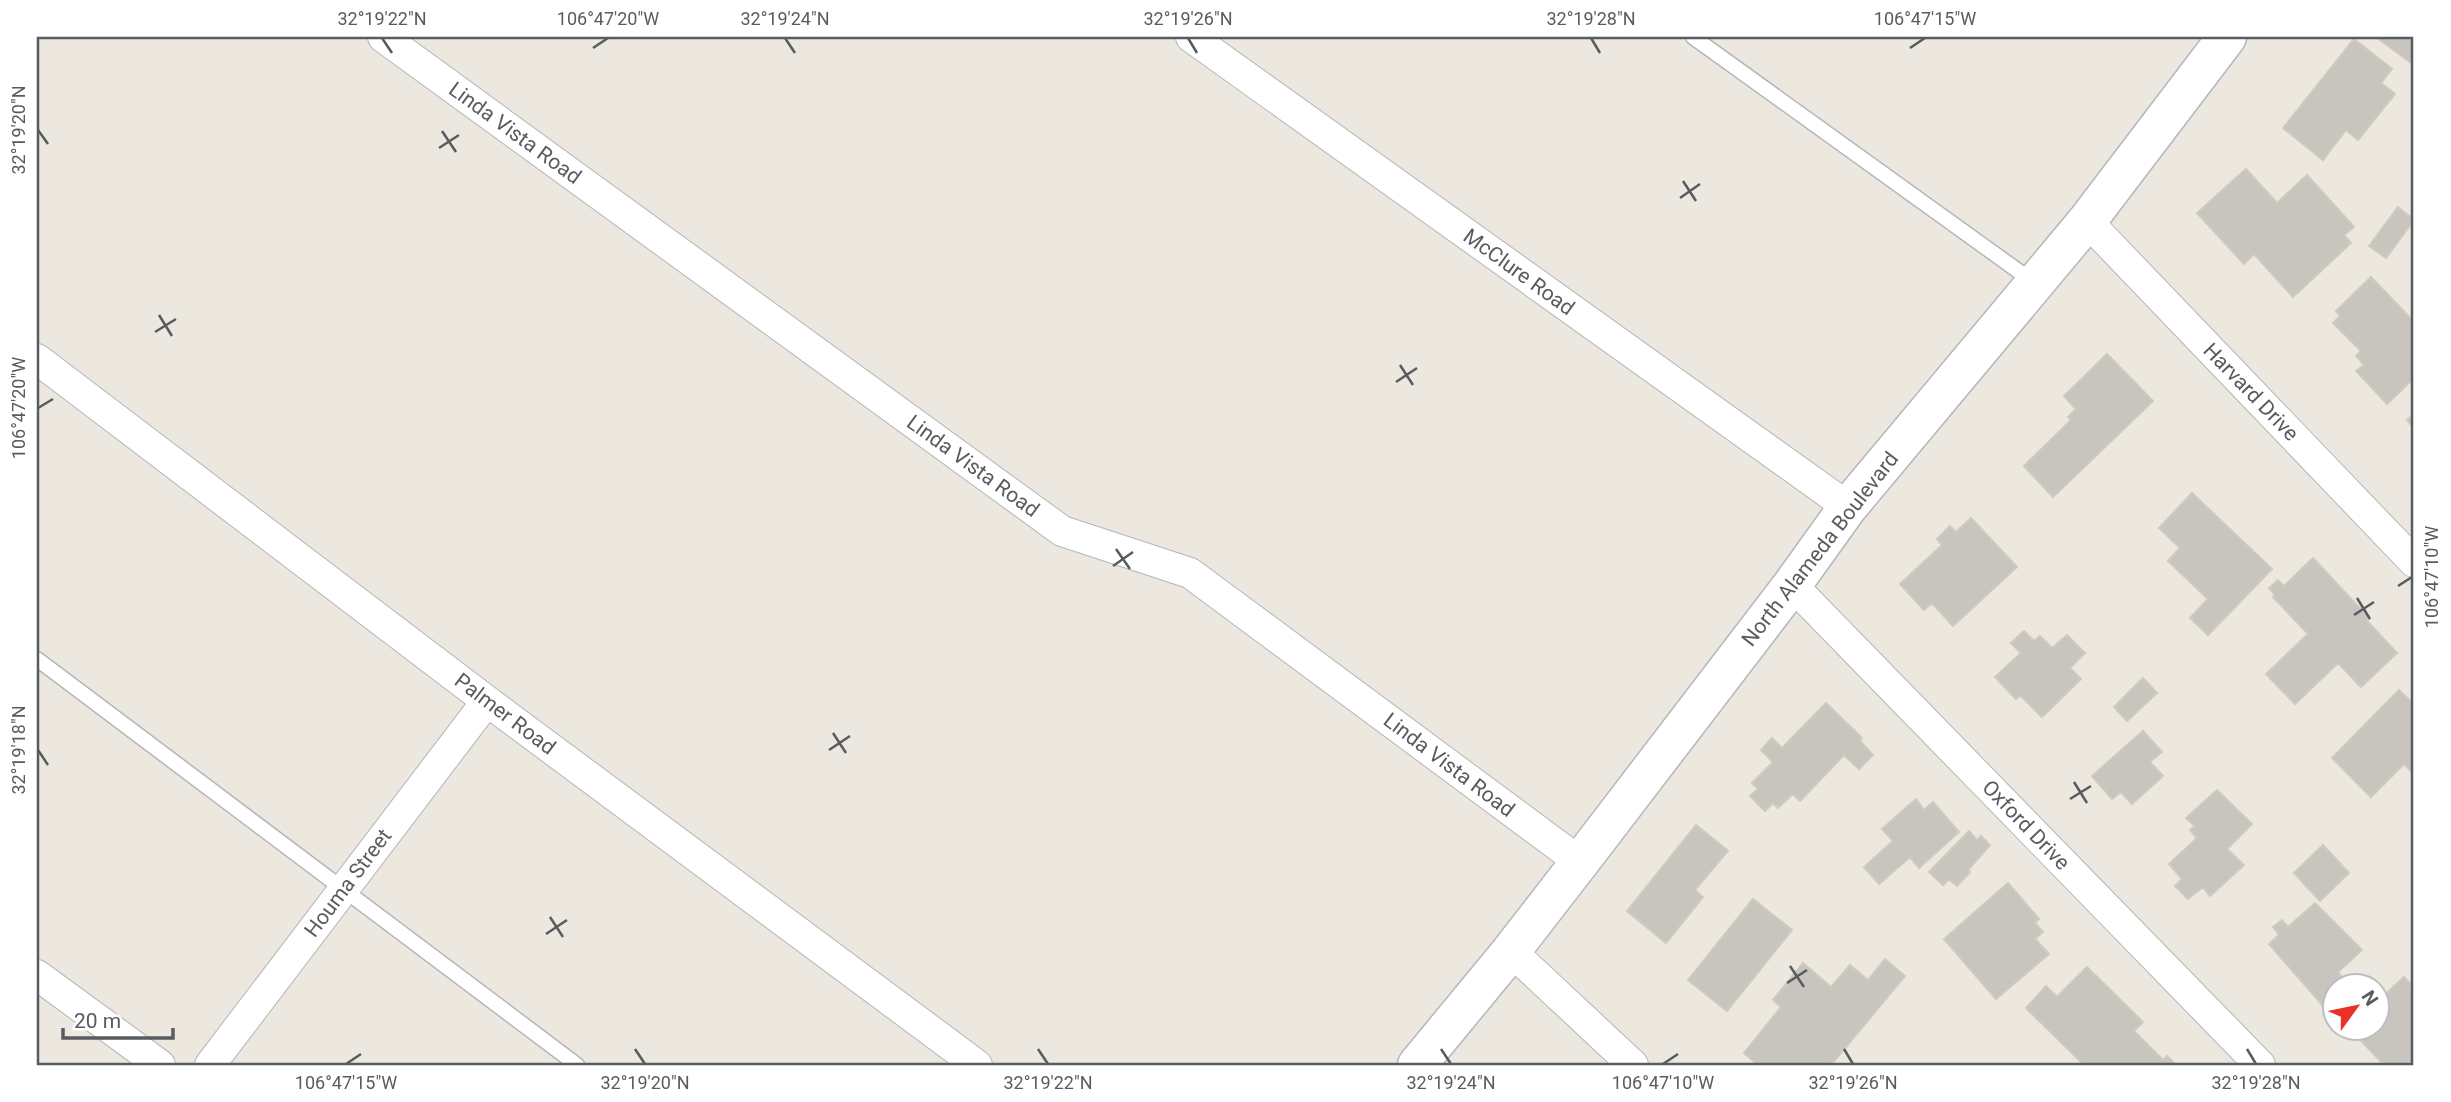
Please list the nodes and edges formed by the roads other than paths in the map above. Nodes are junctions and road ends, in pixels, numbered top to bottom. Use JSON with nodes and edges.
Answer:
{"nodes":[{"id":1,"x":383,"y":37,"type":"edge"},
{"id":2,"x":1191,"y":37,"type":"edge"},
{"id":3,"x":1693,"y":37,"type":"edge"},
{"id":4,"x":2215,"y":40,"type":"edge"},
{"id":5,"x":2087,"y":221,"type":"junction"},
{"id":6,"x":2036,"y":283,"type":"junction"},
{"id":7,"x":37,"y":359,"type":"edge"},
{"id":8,"x":1848,"y":507,"type":"junction"},
{"id":9,"x":2414,"y":562,"type":"edge"},
{"id":10,"x":1792,"y":585,"type":"junction"},
{"id":11,"x":37,"y":659,"type":"edge"},
{"id":12,"x":487,"y":701,"type":"junction"},
{"id":13,"x":1580,"y":862,"type":"junction"},
{"id":14,"x":344,"y":888,"type":"junction"},
{"id":15,"x":1511,"y":951,"type":"junction"},
{"id":16,"x":37,"y":975,"type":"edge"},
{"id":17,"x":160,"y":1065,"type":"edge"},
{"id":18,"x":210,"y":1065,"type":"edge"},
{"id":19,"x":577,"y":1065,"type":"edge"},
{"id":20,"x":977,"y":1065,"type":"edge"},
{"id":21,"x":1417,"y":1065,"type":"edge"},
{"id":22,"x":1633,"y":1065,"type":"edge"},
{"id":23,"x":2260,"y":1065,"type":"edge"}],
"edges":[{"from":1,"to":13,"type":"street","name":"Linda Vista Road"},
{"from":2,"to":8,"type":"street","name":"McClure Road"},
{"from":3,"to":6,"type":"lane"},
{"from":4,"to":5,"type":"street","name":"North Alameda Boulevard"},
{"from":5,"to":6,"type":"street","name":"North Alameda Boulevard"},
{"from":5,"to":9,"type":"street","name":"Harvard Drive"},
{"from":6,"to":8,"type":"street","name":"North Alameda Boulevard"},
{"from":7,"to":12,"type":"street","name":"Palmer Road"},
{"from":8,"to":10,"type":"street","name":"North Alameda Boulevard"},
{"from":10,"to":13,"type":"street","name":"North Alameda Boulevard"},
{"from":10,"to":23,"type":"street","name":"Oxford Drive"},
{"from":11,"to":14,"type":"lane"},
{"from":12,"to":14,"type":"street","name":"Houma Street"},
{"from":12,"to":20,"type":"street","name":"Palmer Road"},
{"from":13,"to":15,"type":"street","name":"North Alameda Boulevard"},
{"from":14,"to":18,"type":"street","name":"Houma Street"},
{"from":14,"to":19,"type":"lane"},
{"from":15,"to":21,"type":"street","name":"North Alameda Boulevard"},
{"from":15,"to":22,"type":"street"},
{"from":16,"to":17,"type":"street"}]}
